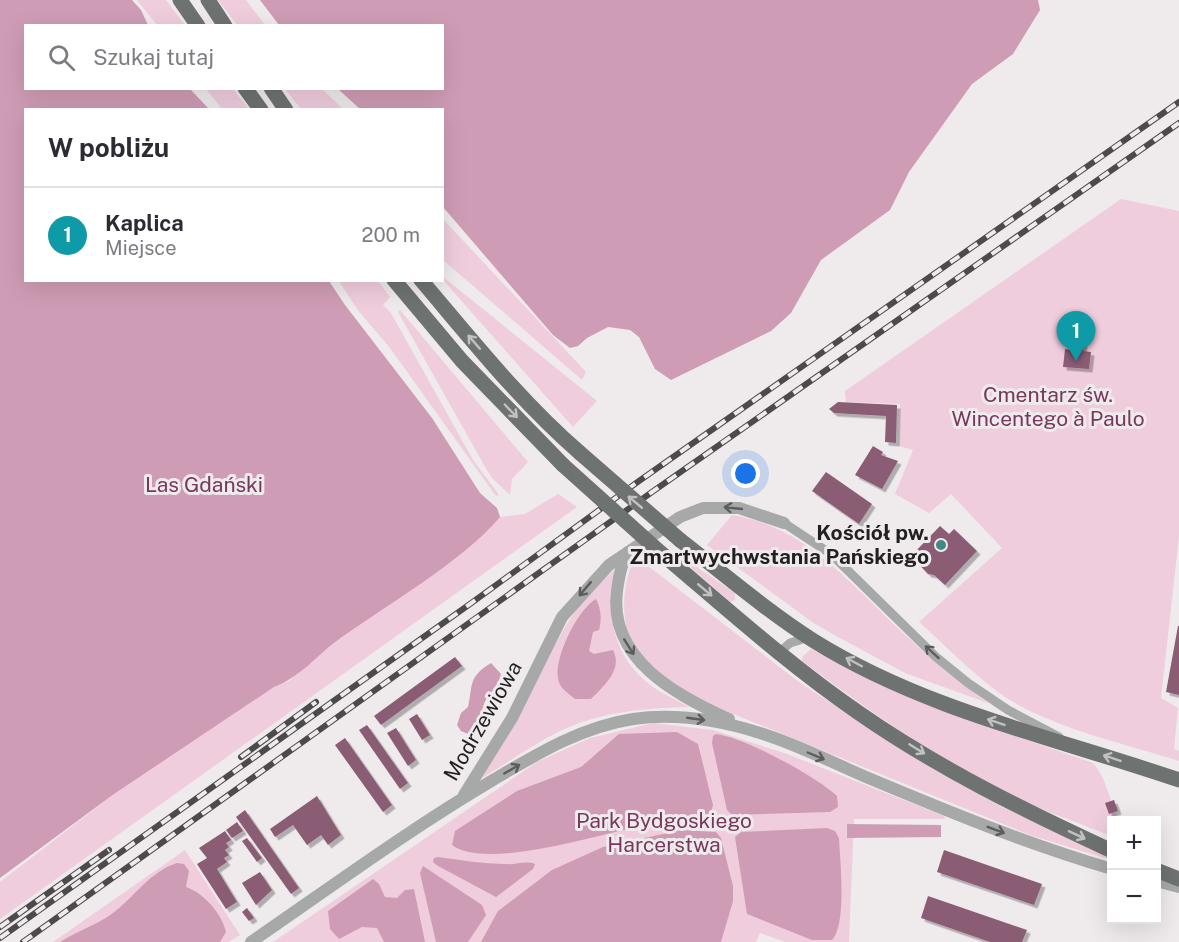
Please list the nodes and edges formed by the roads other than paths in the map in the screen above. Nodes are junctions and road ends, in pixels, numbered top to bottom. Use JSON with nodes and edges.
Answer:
{"nodes":[{"id":1,"x":180,"y":0,"type":"edge"},
{"id":2,"x":208,"y":0,"type":"edge"},
{"id":3,"x":197,"y":24,"type":"edge"},
{"id":4,"x":224,"y":24,"type":"edge"},
{"id":5,"x":246,"y":90,"type":"edge"},
{"id":6,"x":272,"y":90,"type":"edge"},
{"id":7,"x":260,"y":108,"type":"edge"},
{"id":8,"x":285,"y":108,"type":"edge"},
{"id":9,"x":396,"y":282,"type":"edge"},
{"id":10,"x":423,"y":282,"type":"edge"},
{"id":11,"x":784,"y":523,"type":"joint"},
{"id":12,"x":629,"y":551,"type":"junction"},
{"id":13,"x":809,"y":637,"type":"junction"},
{"id":14,"x":779,"y":653,"type":"junction"},
{"id":15,"x":762,"y":733,"type":"junction"},
{"id":16,"x":1072,"y":744,"type":"junction"},
{"id":17,"x":1179,"y":780,"type":"edge"},
{"id":18,"x":462,"y":798,"type":"junction"},
{"id":19,"x":1107,"y":849,"type":"edge"},
{"id":20,"x":1107,"y":868,"type":"edge"},
{"id":21,"x":1161,"y":872,"type":"edge"},
{"id":22,"x":1179,"y":879,"type":"edge"},
{"id":23,"x":1161,"y":882,"type":"edge"},
{"id":24,"x":1179,"y":887,"type":"edge"},
{"id":25,"x":251,"y":942,"type":"edge"}],
"edges":[{"from":1,"to":3,"type":"main road"},
{"from":2,"to":4,"type":"main road"},
{"from":5,"to":7,"type":"main road"},
{"from":6,"to":8,"type":"main road"},
{"from":9,"to":14,"type":"main road","one_way":true,"bridge":true},
{"from":13,"to":10,"type":"main road","one_way":true,"bridge":true},
{"from":11,"to":12,"type":"street","name":"Modrzewiowa","one_way":true},
{"from":16,"to":11,"type":"street","one_way":true},
{"from":12,"to":15,"type":"street","one_way":true},
{"from":12,"to":18,"type":"street","name":"Modrzewiowa","one_way":true},
{"from":13,"to":14,"type":"street"},
{"from":16,"to":13,"type":"main road","one_way":true},
{"from":14,"to":19,"type":"main road","one_way":true},
{"from":18,"to":15,"type":"street","one_way":true},
{"from":15,"to":20,"type":"street","one_way":true},
{"from":17,"to":16,"type":"main road","one_way":true},
{"from":18,"to":25,"type":"street","name":"Modrzewiowa"},
{"from":21,"to":22,"type":"main road"},
{"from":23,"to":24,"type":"street"}]}
